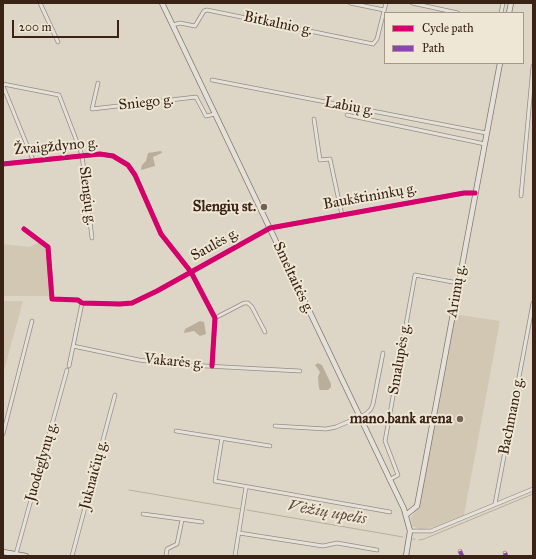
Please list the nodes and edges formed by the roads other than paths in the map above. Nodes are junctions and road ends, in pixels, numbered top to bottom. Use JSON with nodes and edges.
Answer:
{"nodes":[{"id":1,"x":40,"y":3,"type":"edge"},
{"id":2,"x":162,"y":3,"type":"edge"},
{"id":3,"x":350,"y":3,"type":"edge"},
{"id":4,"x":386,"y":3,"type":"edge"},
{"id":5,"x":412,"y":3,"type":"edge"},
{"id":6,"x":384,"y":10,"type":"junction"},
{"id":7,"x":453,"y":12,"type":"edge"},
{"id":8,"x":173,"y":25,"type":"junction"},
{"id":9,"x":58,"y":42,"type":"dead end"},
{"id":10,"x":500,"y":64,"type":"edge"},
{"id":11,"x":533,"y":66,"type":"edge"},
{"id":12,"x":212,"y":80,"type":"dead end"},
{"id":13,"x":98,"y":83,"type":"dead end"},
{"id":14,"x":3,"y":85,"type":"edge"},
{"id":15,"x":215,"y":114,"type":"junction"},
{"id":16,"x":347,"y":115,"type":"dead end"},
{"id":17,"x":314,"y":119,"type":"dead end"},
{"id":18,"x":486,"y":133,"type":"junction"},
{"id":19,"x":484,"y":144,"type":"junction"},
{"id":20,"x":82,"y":155,"type":"junction"},
{"id":21,"x":33,"y":160,"type":"junction"},
{"id":22,"x":3,"y":164,"type":"edge"},
{"id":23,"x":475,"y":193,"type":"junction"},
{"id":24,"x":521,"y":196,"type":"dead end"},
{"id":25,"x":342,"y":214,"type":"junction"},
{"id":26,"x":270,"y":228,"type":"junction"},
{"id":27,"x":24,"y":229,"type":"dead end"},
{"id":28,"x":92,"y":238,"type":"dead end"},
{"id":29,"x":191,"y":272,"type":"junction"},
{"id":30,"x":458,"y":283,"type":"junction"},
{"id":31,"x":82,"y":303,"type":"junction"},
{"id":32,"x":533,"y":303,"type":"edge"},
{"id":33,"x":215,"y":318,"type":"junction"},
{"id":34,"x":32,"y":321,"type":"dead end"},
{"id":35,"x":265,"y":332,"type":"dead end"},
{"id":36,"x":73,"y":346,"type":"junction"},
{"id":37,"x":383,"y":353,"type":"dead end"},
{"id":38,"x":68,"y":366,"type":"dead end"},
{"id":39,"x":212,"y":366,"type":"junction"},
{"id":40,"x":67,"y":370,"type":"dead end"},
{"id":41,"x":300,"y":371,"type":"dead end"},
{"id":42,"x":116,"y":395,"type":"dead end"},
{"id":43,"x":359,"y":417,"type":"junction"},
{"id":44,"x":275,"y":426,"type":"dead end"},
{"id":45,"x":176,"y":431,"type":"dead end"},
{"id":46,"x":3,"y":434,"type":"edge"},
{"id":47,"x":222,"y":438,"type":"junction"},
{"id":48,"x":270,"y":446,"type":"dead end"},
{"id":49,"x":389,"y":480,"type":"junction"},
{"id":50,"x":246,"y":487,"type":"junction"},
{"id":51,"x":533,"y":489,"type":"edge"},
{"id":52,"x":495,"y":504,"type":"junction"},
{"id":53,"x":390,"y":512,"type":"dead end"},
{"id":54,"x":143,"y":514,"type":"dead end"},
{"id":55,"x":406,"y":516,"type":"junction"},
{"id":56,"x":182,"y":520,"type":"junction"},
{"id":57,"x":202,"y":522,"type":"dead end"},
{"id":58,"x":410,"y":531,"type":"junction"},
{"id":59,"x":239,"y":533,"type":"junction"},
{"id":60,"x":377,"y":550,"type":"dead end"},
{"id":61,"x":460,"y":551,"type":"dead end"},
{"id":62,"x":3,"y":552,"type":"edge"},
{"id":63,"x":16,"y":554,"type":"junction"},
{"id":64,"x":26,"y":556,"type":"edge"},
{"id":65,"x":72,"y":556,"type":"edge"},
{"id":66,"x":166,"y":556,"type":"edge"},
{"id":67,"x":235,"y":556,"type":"edge"},
{"id":68,"x":406,"y":556,"type":"edge"},
{"id":69,"x":462,"y":556,"type":"edge"}],
"edges":[{"from":1,"to":9,"type":"street"},
{"from":2,"to":8,"type":"main road","name":"Smeltaitės g."},
{"from":3,"to":6,"type":"street"},
{"from":4,"to":6,"type":"street"},
{"from":5,"to":7,"type":"street"},
{"from":6,"to":8,"type":"street","name":"Bitkalnio g."},
{"from":8,"to":15,"type":"main road","name":"Smeltaitės g."},
{"from":10,"to":18,"type":"main road","name":"Arimų g."},
{"from":11,"to":24,"type":"street"},
{"from":12,"to":18,"type":"street","name":"Labių g."},
{"from":13,"to":15,"type":"street","name":"Sniego g."},
{"from":14,"to":20,"type":"street","name":"Slengių g."},
{"from":14,"to":21,"type":"street"},
{"from":15,"to":26,"type":"main road","name":"Smeltaitės g."},
{"from":16,"to":19,"type":"street"},
{"from":17,"to":25,"type":"street"},
{"from":18,"to":19,"type":"main road","name":"Arimų g."},
{"from":19,"to":23,"type":"main road","name":"Arimų g."},
{"from":20,"to":21,"type":"street","name":"Žvaigždyno g."},
{"from":20,"to":28,"type":"street","name":"Slengių g."},
{"from":20,"to":29,"type":"street","name":"Žvaigždyno g."},
{"from":21,"to":22,"type":"street","name":"Žvaigždyno g."},
{"from":23,"to":25,"type":"street","name":"Baukštininkų g."},
{"from":23,"to":30,"type":"main road","name":"Arimų g."},
{"from":25,"to":26,"type":"street","name":"Baukštininkų g."},
{"from":26,"to":29,"type":"street","name":"Saulės g."},
{"from":26,"to":43,"type":"main road","name":"Smeltaitės g."},
{"from":27,"to":31,"type":"street","name":"Saulės g."},
{"from":29,"to":31,"type":"street","name":"Saulės g."},
{"from":29,"to":33,"type":"street","name":"Žvaigždyno g."},
{"from":30,"to":49,"type":"street","name":"Smalupės g."},
{"from":30,"to":55,"type":"main road","name":"Arimų g."},
{"from":31,"to":36,"type":"street"},
{"from":32,"to":52,"type":"street","name":"Bachmano g."},
{"from":33,"to":35,"type":"street"},
{"from":33,"to":39,"type":"street"},
{"from":34,"to":46,"type":"street"},
{"from":36,"to":38,"type":"street"},
{"from":36,"to":39,"type":"street","name":"Vakarės g."},
{"from":37,"to":43,"type":"street","name":"Smalupės g."},
{"from":39,"to":41,"type":"street","name":"Vakarės g."},
{"from":40,"to":63,"type":"street","name":"Juodeglynų g."},
{"from":42,"to":65,"type":"street","name":"Juknaičių g."},
{"from":43,"to":44,"type":"street"},
{"from":43,"to":49,"type":"main road","name":"Smeltaitės g."},
{"from":45,"to":47,"type":"street"},
{"from":47,"to":48,"type":"street"},
{"from":47,"to":50,"type":"street"},
{"from":49,"to":55,"type":"main road","name":"Smeltaitės g."},
{"from":50,"to":53,"type":"street"},
{"from":50,"to":59,"type":"street"},
{"from":51,"to":52,"type":"street"},
{"from":52,"to":58,"type":"street"},
{"from":54,"to":56,"type":"street"},
{"from":55,"to":58,"type":"main road","name":"Smeltaitės g."},
{"from":56,"to":57,"type":"street"},
{"from":56,"to":66,"type":"street"},
{"from":58,"to":68,"type":"main road","name":"Smeltaitės g."},
{"from":59,"to":60,"type":"street"},
{"from":59,"to":67,"type":"street"},
{"from":61,"to":69,"type":"street"},
{"from":62,"to":63,"type":"main road"},
{"from":63,"to":64,"type":"main road"}]}
